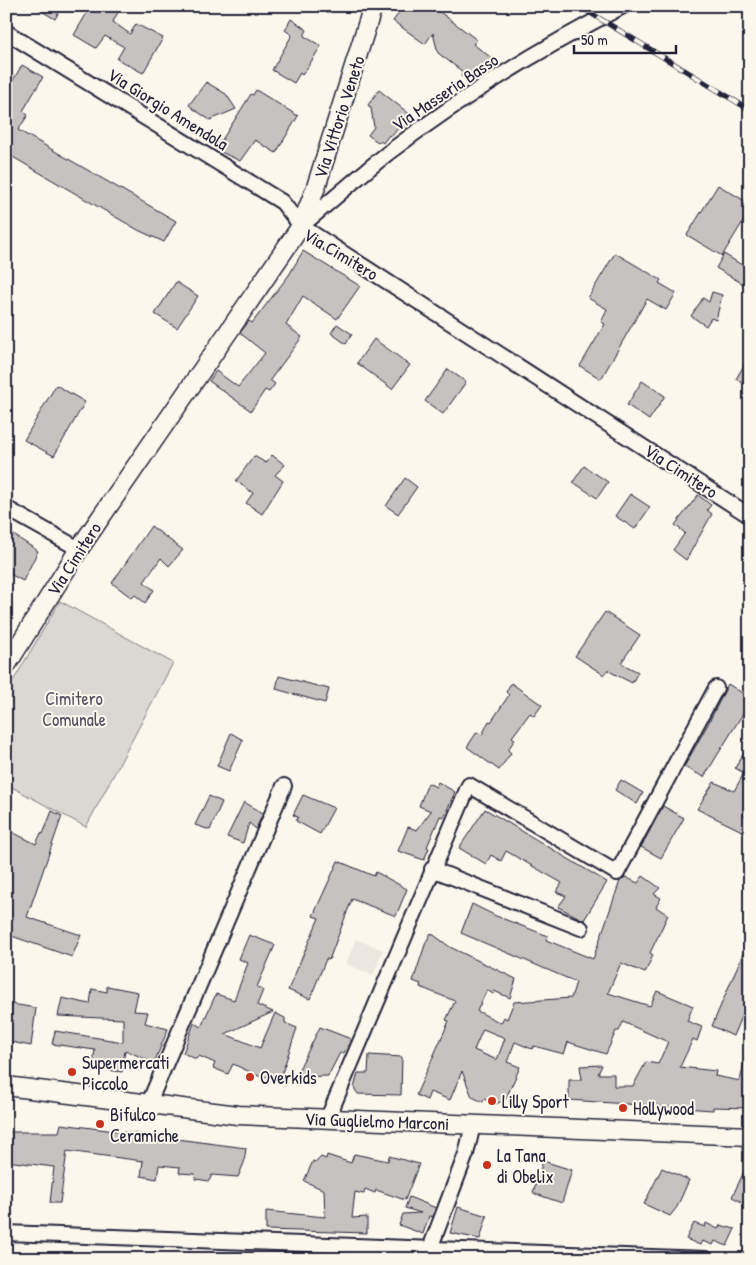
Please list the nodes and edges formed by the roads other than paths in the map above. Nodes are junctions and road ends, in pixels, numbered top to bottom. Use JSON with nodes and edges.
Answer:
{"nodes":[{"id":1,"x":373,"y":6,"type":"edge"},
{"id":2,"x":623,"y":6,"type":"edge"},
{"id":3,"x":6,"y":32,"type":"edge"},
{"id":4,"x":300,"y":226,"type":"junction"},
{"id":5,"x":6,"y":508,"type":"edge"},
{"id":6,"x":750,"y":516,"type":"edge"},
{"id":7,"x":79,"y":549,"type":"junction"},
{"id":8,"x":6,"y":666,"type":"edge"},
{"id":9,"x":716,"y":688,"type":"dead end"},
{"id":10,"x":284,"y":786,"type":"dead end"},
{"id":11,"x":432,"y":869,"type":"junction"},
{"id":12,"x":581,"y":928,"type":"dead end"},
{"id":13,"x":6,"y":1086,"type":"edge"},
{"id":14,"x":148,"y":1105,"type":"junction"},
{"id":15,"x":327,"y":1120,"type":"junction"},
{"id":16,"x":473,"y":1124,"type":"junction"},
{"id":17,"x":750,"y":1136,"type":"edge"},
{"id":18,"x":6,"y":1233,"type":"edge"},
{"id":19,"x":428,"y":1253,"type":"edge"},
{"id":20,"x":706,"y":1259,"type":"edge"}],
"edges":[{"from":1,"to":4,"type":"street","name":"Via Vittorio Veneto"},
{"from":2,"to":4,"type":"street","name":"Via Masseria Basso"},
{"from":3,"to":4,"type":"street","name":"Via Giorgio Amendola"},
{"from":4,"to":6,"type":"street","name":"Via Cimitero"},
{"from":4,"to":7,"type":"street","name":"Via Cimitero"},
{"from":5,"to":7,"type":"street"},
{"from":7,"to":8,"type":"street","name":"Via Cimitero"},
{"from":9,"to":11,"type":"street"},
{"from":10,"to":14,"type":"street"},
{"from":11,"to":12,"type":"street"},
{"from":11,"to":15,"type":"street"},
{"from":13,"to":14,"type":"street","name":"Via Guglielmo Marconi"},
{"from":14,"to":15,"type":"street","name":"Via Guglielmo Marconi"},
{"from":15,"to":16,"type":"street","name":"Via Guglielmo Marconi"},
{"from":16,"to":17,"type":"street","name":"Via Guglielmo Marconi"},
{"from":16,"to":19,"type":"street"},
{"from":18,"to":19,"type":"street"},
{"from":19,"to":20,"type":"street"}]}
